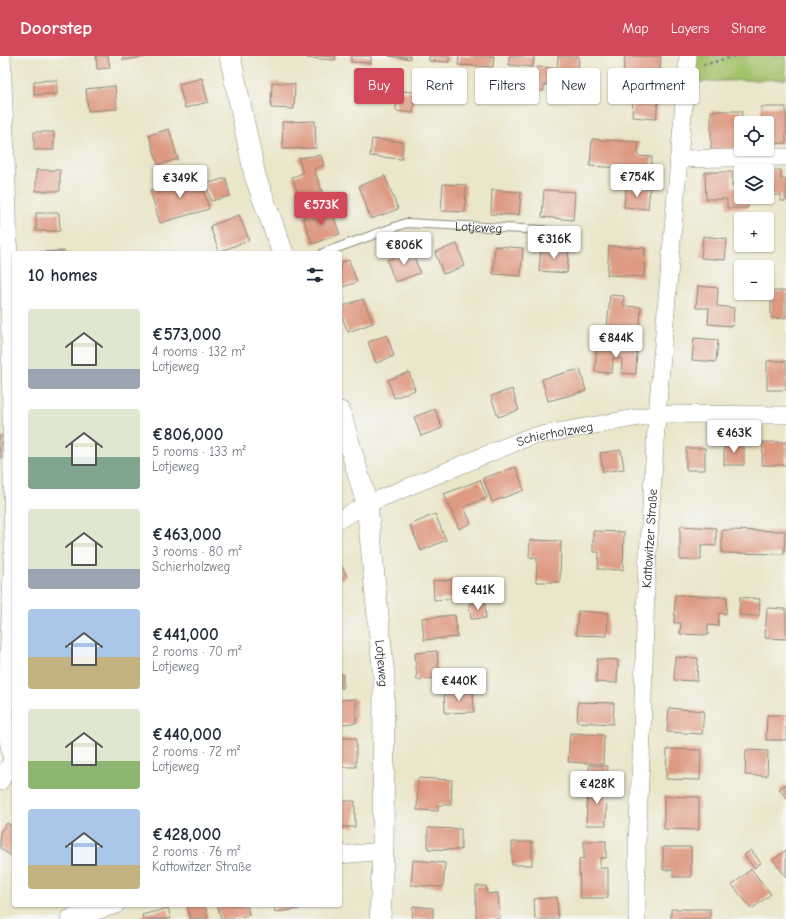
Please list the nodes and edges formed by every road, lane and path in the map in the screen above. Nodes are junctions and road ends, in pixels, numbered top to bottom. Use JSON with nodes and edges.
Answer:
{"nodes":[{"id":1,"x":2,"y":56,"type":"edge"},
{"id":2,"x":230,"y":56,"type":"edge"},
{"id":3,"x":735,"y":56,"type":"edge"},
{"id":4,"x":688,"y":62,"type":"edge"},
{"id":5,"x":786,"y":157,"type":"edge"},
{"id":6,"x":678,"y":159,"type":"junction"},
{"id":7,"x":544,"y":230,"type":"dead end"},
{"id":8,"x":282,"y":251,"type":"edge"},
{"id":9,"x":329,"y":251,"type":"edge"},
{"id":10,"x":657,"y":414,"type":"junction"},
{"id":11,"x":786,"y":415,"type":"edge"},
{"id":12,"x":342,"y":419,"type":"edge"},
{"id":13,"x":12,"y":483,"type":"edge"},
{"id":14,"x":367,"y":504,"type":"junction"},
{"id":15,"x":342,"y":518,"type":"edge"},
{"id":16,"x":12,"y":567,"type":"edge"},
{"id":17,"x":3,"y":715,"type":"edge"},
{"id":18,"x":12,"y":754,"type":"edge"},
{"id":19,"x":12,"y":760,"type":"edge"},
{"id":20,"x":0,"y":782,"type":"edge"},
{"id":21,"x":383,"y":850,"type":"junction"},
{"id":22,"x":342,"y":855,"type":"edge"},
{"id":23,"x":109,"y":907,"type":"edge"},
{"id":24,"x":69,"y":919,"type":"edge"},
{"id":25,"x":380,"y":919,"type":"edge"},
{"id":26,"x":637,"y":919,"type":"edge"}],
"edges":[{"from":1,"to":13,"type":"street"},
{"from":2,"to":8,"type":"street"},
{"from":3,"to":4,"type":"path"},
{"from":4,"to":6,"type":"street","name":"Kattowitzer Straße"},
{"from":5,"to":6,"type":"street"},
{"from":6,"to":10,"type":"street","name":"Kattowitzer Straße"},
{"from":7,"to":9,"type":"lane","name":"Lotjeweg"},
{"from":10,"to":11,"type":"street","name":"Schierholzweg"},
{"from":10,"to":14,"type":"street","name":"Schierholzweg"},
{"from":10,"to":26,"type":"street","name":"Kattowitzer Straße"},
{"from":12,"to":14,"type":"street","name":"Lotjeweg"},
{"from":14,"to":15,"type":"street","name":"Schierholzweg"},
{"from":14,"to":21,"type":"street","name":"Lotjeweg"},
{"from":16,"to":17,"type":"street"},
{"from":17,"to":18,"type":"street"},
{"from":19,"to":20,"type":"street"},
{"from":21,"to":22,"type":"street"},
{"from":21,"to":25,"type":"street","name":"Lotjeweg"},
{"from":23,"to":24,"type":"street"}]}
